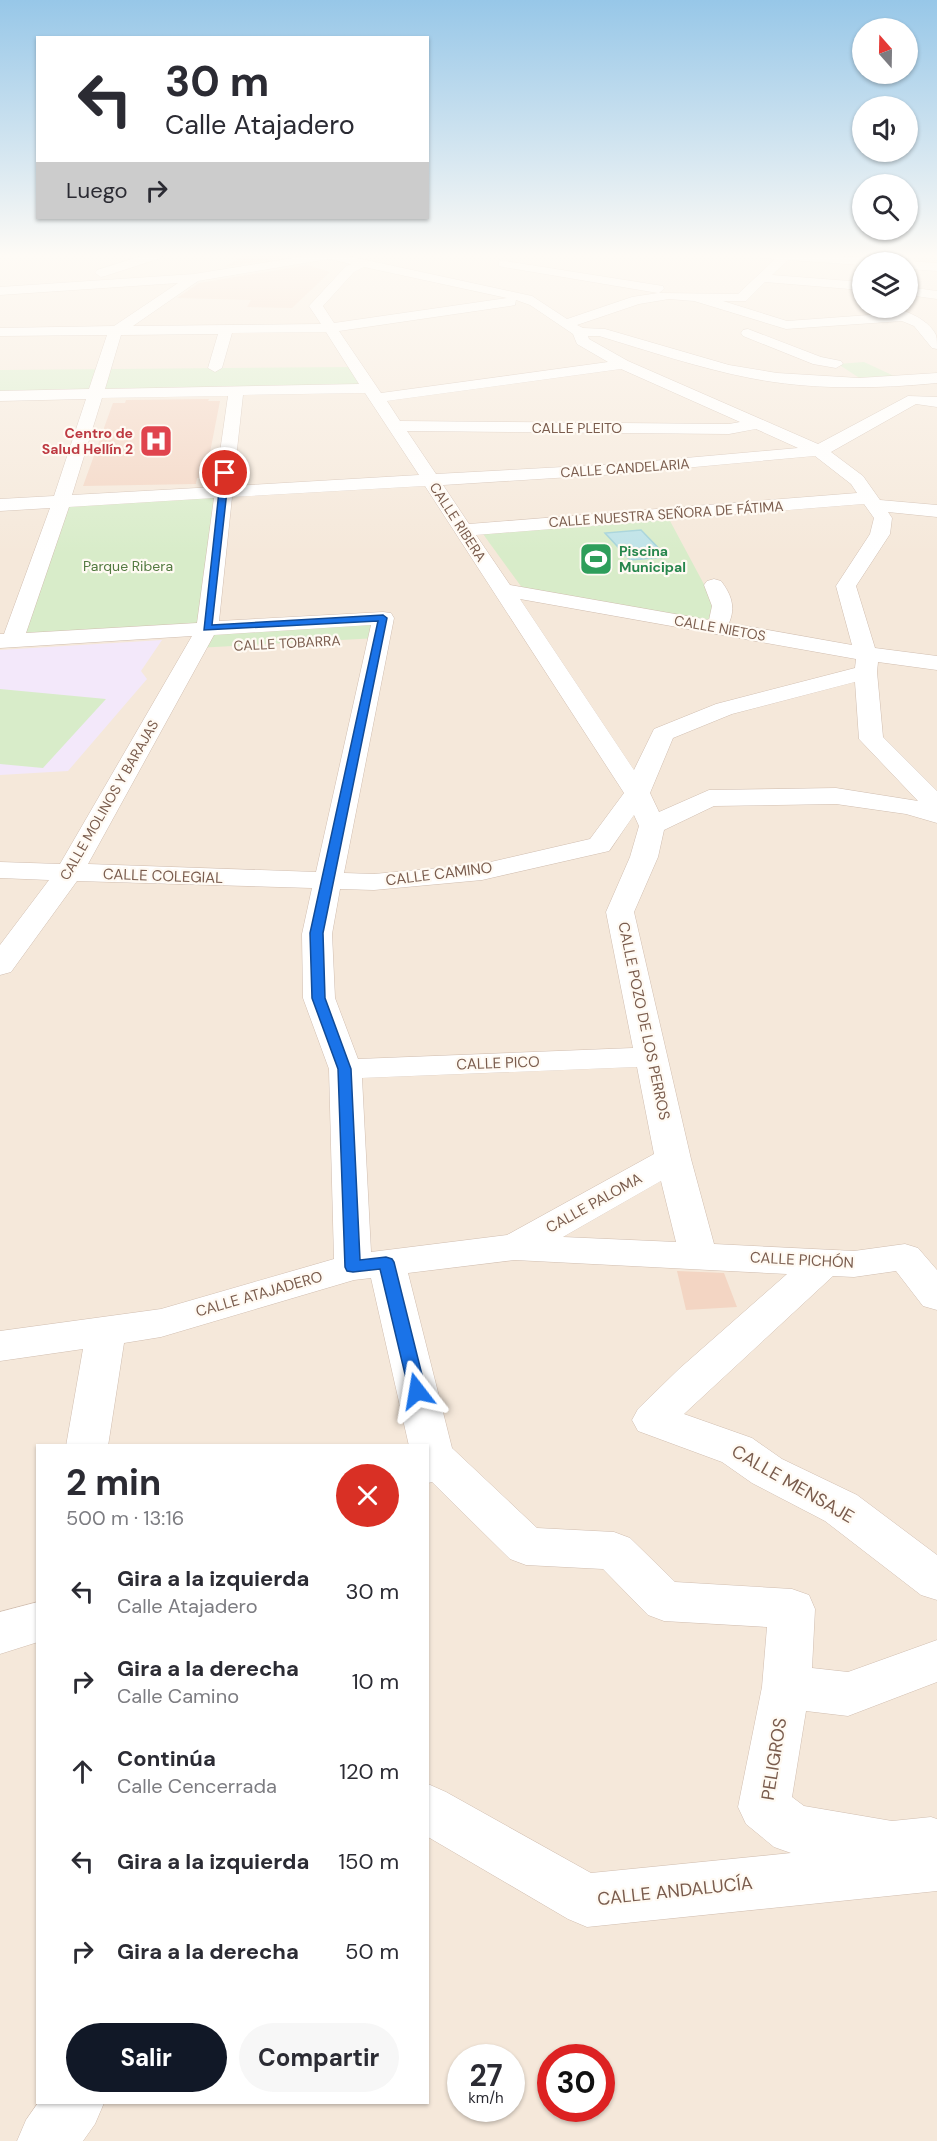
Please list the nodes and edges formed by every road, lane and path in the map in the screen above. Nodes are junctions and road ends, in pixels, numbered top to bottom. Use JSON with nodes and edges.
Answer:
{"nodes":[{"id":1,"x":108,"y":355,"type":"edge"},
{"id":2,"x":219,"y":355,"type":"edge"},
{"id":3,"x":348,"y":355,"type":"edge"},
{"id":4,"x":609,"y":355,"type":"edge"},
{"id":5,"x":680,"y":355,"type":"edge"},
{"id":6,"x":804,"y":355,"type":"edge"},
{"id":7,"x":855,"y":363,"type":"dead end"},
{"id":8,"x":623,"y":364,"type":"junction"},
{"id":9,"x":836,"y":364,"type":"junction"},
{"id":10,"x":875,"y":366,"type":"dead end"},
{"id":11,"x":215,"y":368,"type":"dead end"},
{"id":12,"x":864,"y":381,"type":"junction"},
{"id":13,"x":910,"y":382,"type":"junction"},
{"id":14,"x":933,"y":382,"type":"edge"},
{"id":15,"x":236,"y":392,"type":"junction"},
{"id":16,"x":373,"y":393,"type":"junction"},
{"id":17,"x":95,"y":395,"type":"junction"},
{"id":18,"x":0,"y":396,"type":"edge"},
{"id":19,"x":937,"y":402,"type":"edge"},
{"id":20,"x":758,"y":423,"type":"junction"},
{"id":21,"x":395,"y":426,"type":"junction"},
{"id":22,"x":819,"y":451,"type":"junction"},
{"id":23,"x":431,"y":480,"type":"junction"},
{"id":24,"x":222,"y":493,"type":"junction"},
{"id":25,"x":61,"y":502,"type":"junction"},
{"id":26,"x":872,"y":502,"type":"junction"},
{"id":27,"x":0,"y":505,"type":"edge"},
{"id":28,"x":937,"y":511,"type":"edge"},
{"id":29,"x":463,"y":530,"type":"junction"},
{"id":30,"x":714,"y":585,"type":"dead end"},
{"id":31,"x":503,"y":590,"type":"junction"},
{"id":32,"x":716,"y":627,"type":"junction"},
{"id":33,"x":201,"y":638,"type":"junction"},
{"id":34,"x":6,"y":640,"type":"edge"},
{"id":35,"x":867,"y":663,"type":"junction"},
{"id":36,"x":937,"y":663,"type":"edge"},
{"id":37,"x":637,"y":793,"type":"junction"},
{"id":38,"x":937,"y":806,"type":"edge"},
{"id":39,"x":937,"y":816,"type":"edge"},
{"id":40,"x":652,"y":825,"type":"junction"},
{"id":41,"x":0,"y":870,"type":"edge"},
{"id":42,"x":69,"y":873,"type":"junction"},
{"id":43,"x":327,"y":881,"type":"junction"},
{"id":44,"x":0,"y":966,"type":"edge"},
{"id":45,"x":651,"y":1057,"type":"junction"},
{"id":46,"x":345,"y":1069,"type":"junction"},
{"id":47,"x":674,"y":1159,"type":"junction"},
{"id":48,"x":515,"y":1247,"type":"junction"},
{"id":49,"x":698,"y":1255,"type":"junction"},
{"id":50,"x":826,"y":1261,"type":"junction"},
{"id":51,"x":370,"y":1265,"type":"junction"},
{"id":52,"x":936,"y":1294,"type":"edge"},
{"id":53,"x":106,"y":1331,"type":"junction"},
{"id":54,"x":0,"y":1346,"type":"edge"},
{"id":55,"x":87,"y":1444,"type":"edge"},
{"id":56,"x":425,"y":1444,"type":"edge"},
{"id":57,"x":430,"y":1461,"type":"edge"},
{"id":58,"x":937,"y":1581,"type":"edge"},
{"id":59,"x":36,"y":1623,"type":"edge"},
{"id":60,"x":0,"y":1633,"type":"edge"},
{"id":61,"x":937,"y":1660,"type":"edge"},
{"id":62,"x":786,"y":1687,"type":"junction"},
{"id":63,"x":429,"y":1810,"type":"edge"},
{"id":64,"x":929,"y":1853,"type":"edge"},
{"id":65,"x":73,"y":2104,"type":"edge"},
{"id":66,"x":47,"y":2141,"type":"edge"}],
"edges":[{"from":1,"to":17,"type":"street"},
{"from":2,"to":11,"type":"street"},
{"from":3,"to":16,"type":"street","name":"CALLE RIBERA"},
{"from":4,"to":8,"type":"street"},
{"from":5,"to":12,"type":"street"},
{"from":6,"to":9,"type":"street"},
{"from":7,"to":9,"type":"street"},
{"from":8,"to":16,"type":"street"},
{"from":8,"to":20,"type":"street"},
{"from":9,"to":12,"type":"street"},
{"from":10,"to":13,"type":"street"},
{"from":12,"to":13,"type":"street"},
{"from":13,"to":14,"type":"street"},
{"from":15,"to":16,"type":"street"},
{"from":15,"to":17,"type":"street"},
{"from":15,"to":24,"type":"street"},
{"from":16,"to":21,"type":"street","name":"CALLE RIBERA"},
{"from":17,"to":18,"type":"street"},
{"from":17,"to":25,"type":"street"},
{"from":19,"to":22,"type":"street"},
{"from":20,"to":21,"type":"street","name":"CALLE PLEITO"},
{"from":20,"to":22,"type":"street"},
{"from":21,"to":23,"type":"street","name":"CALLE RIBERA"},
{"from":22,"to":23,"type":"street","name":"CALLE CANDELARIA"},
{"from":22,"to":26,"type":"street"},
{"from":23,"to":24,"type":"street","name":"CALLE CANDELARIA"},
{"from":23,"to":29,"type":"street","name":"CALLE RIBERA"},
{"from":24,"to":25,"type":"street","name":"CALLE CANDELARIA"},
{"from":24,"to":33,"type":"street"},
{"from":25,"to":27,"type":"street","name":"CALLE CANDELARIA"},
{"from":25,"to":34,"type":"street"},
{"from":26,"to":28,"type":"street","name":"CALLE NUESTRA SEÑORA DE FÁTIMA"},
{"from":26,"to":29,"type":"street","name":"CALLE NUESTRA SEÑORA DE FÁTIMA"},
{"from":26,"to":35,"type":"street"},
{"from":29,"to":31,"type":"street","name":"CALLE RIBERA"},
{"from":30,"to":32,"type":"street"},
{"from":31,"to":32,"type":"street","name":"CALLE NIETOS"},
{"from":31,"to":37,"type":"street","name":"CALLE RIBERA"},
{"from":32,"to":35,"type":"street","name":"CALLE NIETOS"},
{"from":33,"to":34,"type":"street","name":"CALLE TOBARRA"},
{"from":33,"to":42,"type":"street","name":"CALLE MOLINOS Y BARAJAS"},
{"from":33,"to":43,"type":"street","name":"CALLE TOBARRA"},
{"from":35,"to":36,"type":"street","name":"CALLE NIETOS"},
{"from":35,"to":37,"type":"street","name":"CALLE CAMINO"},
{"from":35,"to":38,"type":"street"},
{"from":37,"to":40,"type":"street"},
{"from":37,"to":43,"type":"street","name":"CALLE CAMINO"},
{"from":39,"to":40,"type":"street"},
{"from":40,"to":45,"type":"street","name":"CALLE POZO DE LOS PERROS"},
{"from":41,"to":42,"type":"street","name":"CALLE COLEGIAL"},
{"from":42,"to":43,"type":"street","name":"CALLE COLEGIAL"},
{"from":42,"to":44,"type":"street","name":"CALLE MOLINOS Y BARAJAS"},
{"from":43,"to":46,"type":"street"},
{"from":45,"to":46,"type":"street","name":"CALLE PICO"},
{"from":45,"to":47,"type":"street","name":"CALLE POZO DE LOS PERROS"},
{"from":46,"to":51,"type":"street"},
{"from":47,"to":48,"type":"street","name":"CALLE PALOMA"},
{"from":47,"to":49,"type":"street","name":"CALLE POZO DE LOS PERROS"},
{"from":48,"to":49,"type":"street","name":"CALLE ATAJADERO"},
{"from":48,"to":51,"type":"street","name":"CALLE ATAJADERO"},
{"from":49,"to":50,"type":"street","name":"CALLE PICHÓN"},
{"from":50,"to":52,"type":"street","name":"CALLE PICHÓN"},
{"from":50,"to":58,"type":"street","name":"CALLE MENSAJE"},
{"from":51,"to":53,"type":"street","name":"CALLE ATAJADERO"},
{"from":51,"to":56,"type":"street"},
{"from":53,"to":54,"type":"street","name":"CALLE ATAJADERO"},
{"from":53,"to":55,"type":"street"},
{"from":57,"to":62,"type":"street","name":"PELIGROS"},
{"from":59,"to":60,"type":"street"},
{"from":61,"to":62,"type":"street"},
{"from":62,"to":64,"type":"street","name":"PELIGROS"},
{"from":63,"to":64,"type":"street","name":"CALLE ANDALUCÍA"},
{"from":65,"to":66,"type":"street"}]}
